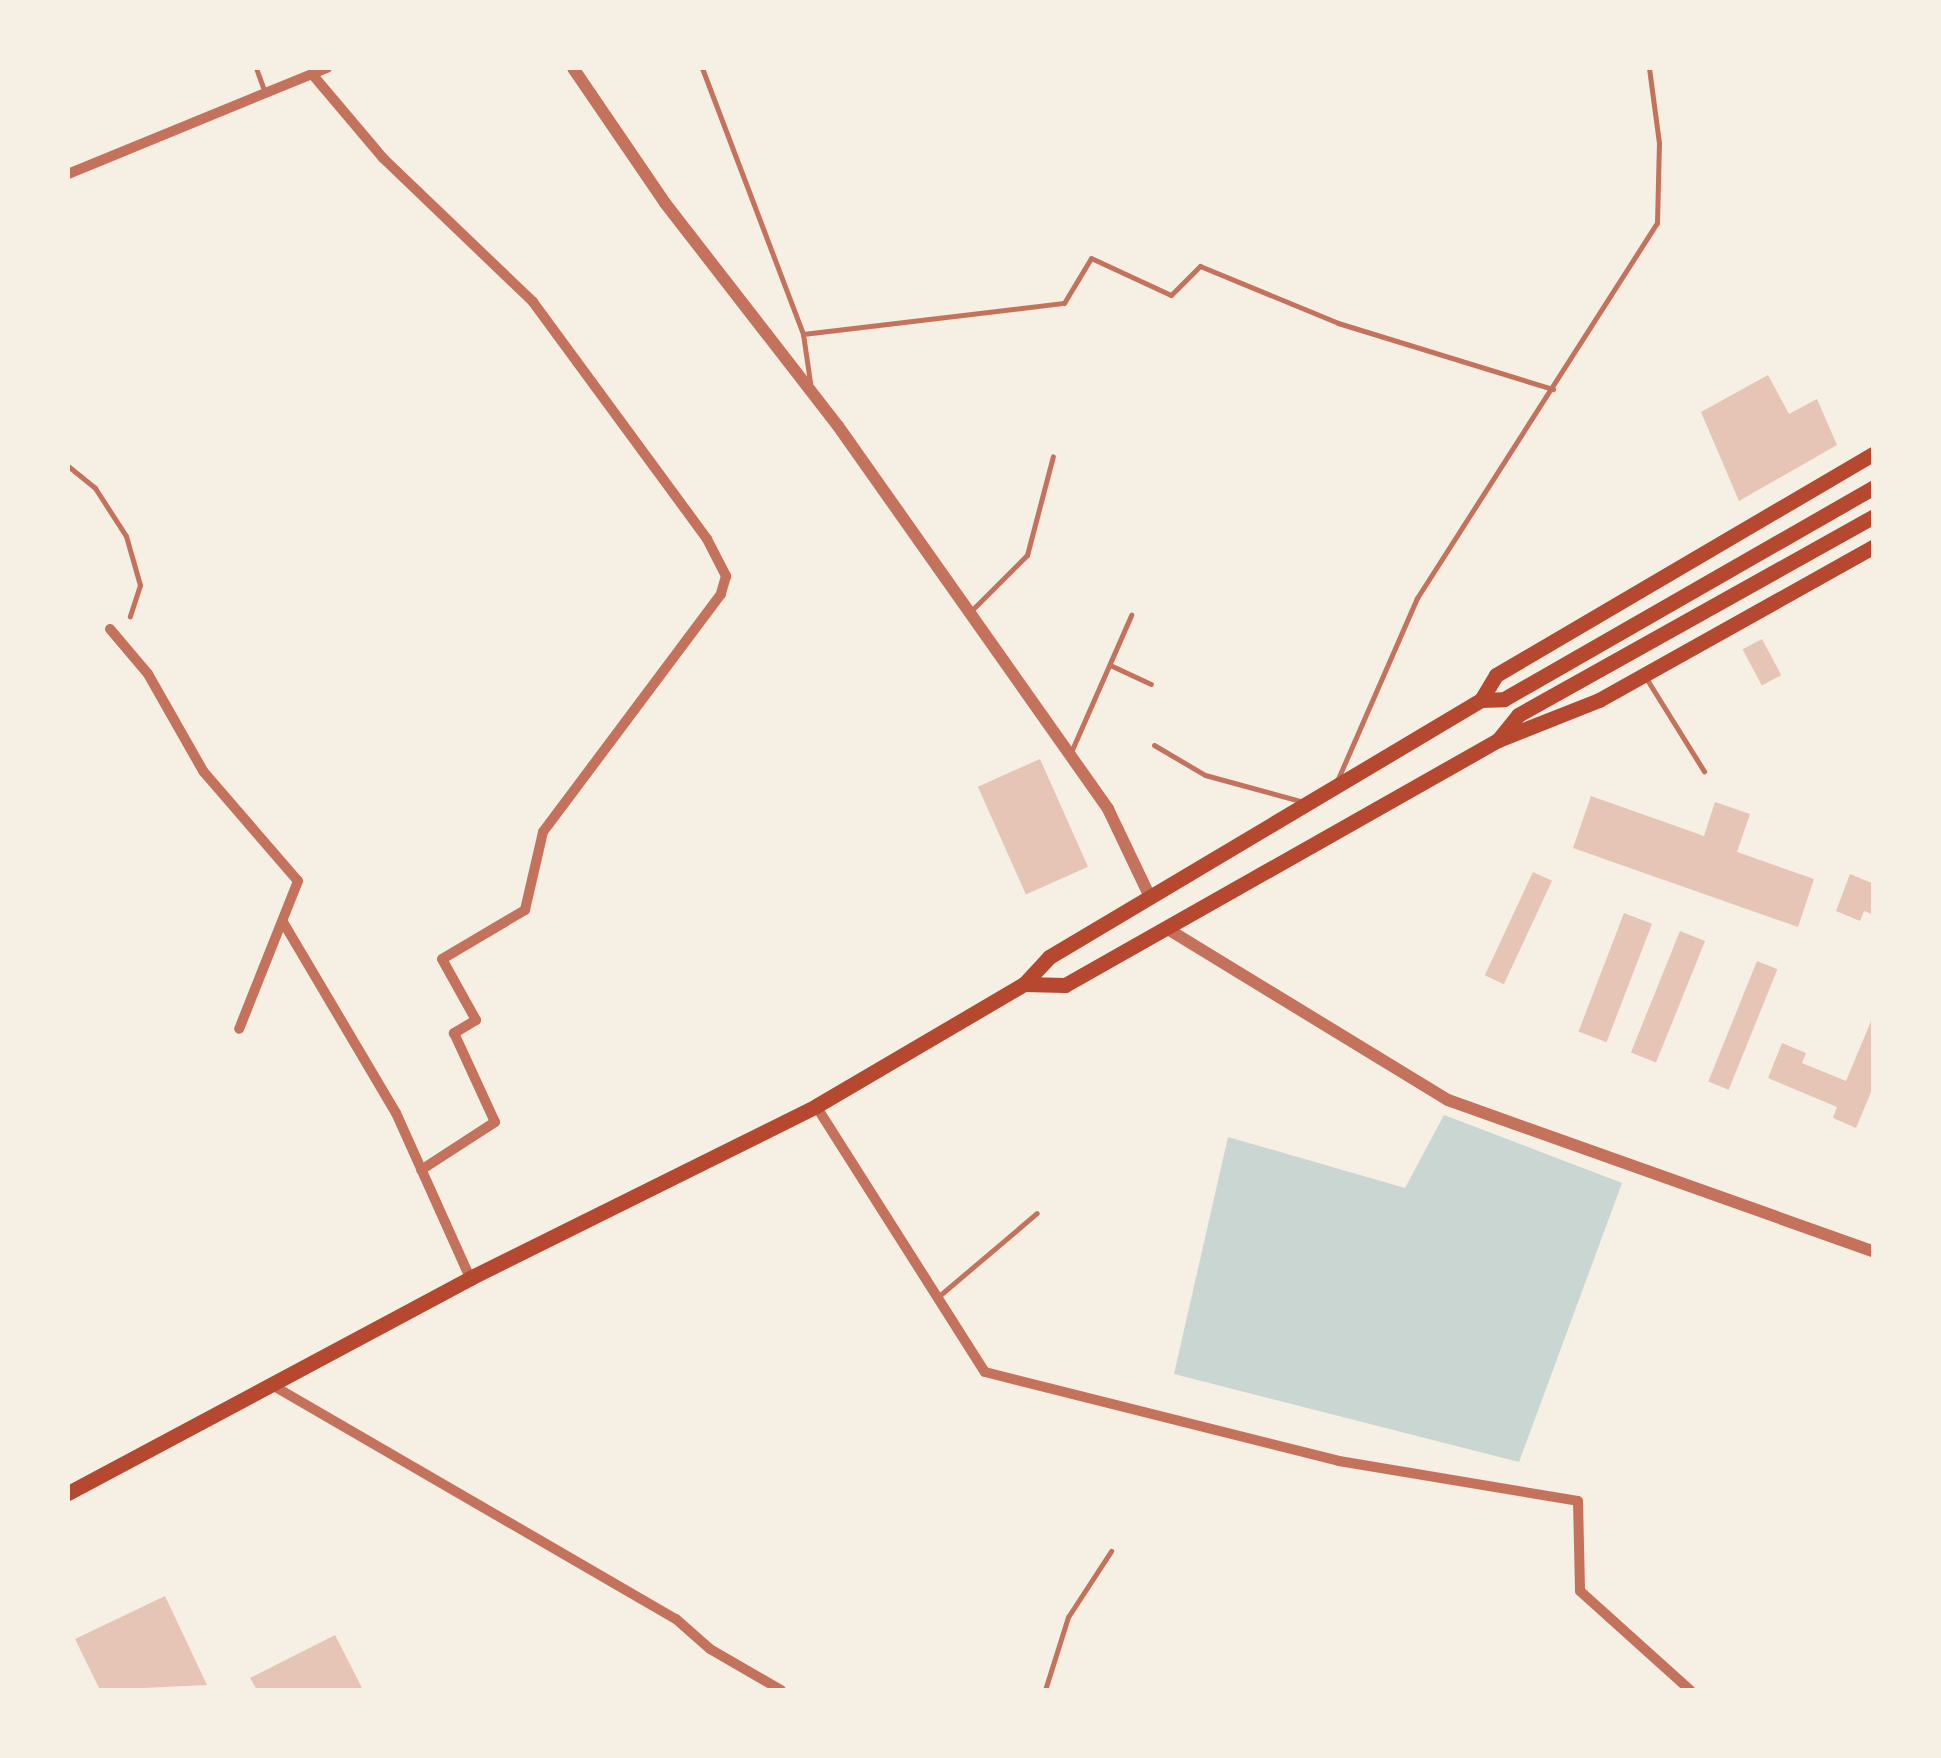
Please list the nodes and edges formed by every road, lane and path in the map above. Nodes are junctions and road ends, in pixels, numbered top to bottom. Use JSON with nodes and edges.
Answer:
{"nodes":[{"id":1,"x":256,"y":68,"type":"edge"},
{"id":2,"x":326,"y":68,"type":"edge"},
{"id":3,"x":573,"y":68,"type":"edge"},
{"id":4,"x":702,"y":68,"type":"edge"},
{"id":5,"x":1649,"y":68,"type":"edge"},
{"id":6,"x":312,"y":74,"type":"junction"},
{"id":7,"x":264,"y":90,"type":"junction"},
{"id":8,"x":68,"y":174,"type":"edge"},
{"id":9,"x":803,"y":334,"type":"junction"},
{"id":10,"x":1553,"y":388,"type":"junction"},
{"id":11,"x":812,"y":395,"type":"junction"},
{"id":12,"x":1874,"y":453,"type":"edge"},
{"id":13,"x":1053,"y":456,"type":"dead end"},
{"id":14,"x":68,"y":466,"type":"edge"},
{"id":15,"x":1874,"y":487,"type":"edge"},
{"id":16,"x":1874,"y":516,"type":"edge"},
{"id":17,"x":1874,"y":546,"type":"edge"},
{"id":18,"x":969,"y":614,"type":"junction"},
{"id":19,"x":1131,"y":615,"type":"dead end"},
{"id":20,"x":130,"y":616,"type":"dead end"},
{"id":21,"x":110,"y":630,"type":"dead end"},
{"id":22,"x":1110,"y":666,"type":"junction"},
{"id":23,"x":1644,"y":675,"type":"junction"},
{"id":24,"x":1151,"y":684,"type":"dead end"},
{"id":25,"x":1481,"y":700,"type":"junction"},
{"id":26,"x":1498,"y":740,"type":"junction"},
{"id":27,"x":1154,"y":746,"type":"dead end"},
{"id":28,"x":1069,"y":754,"type":"junction"},
{"id":29,"x":1704,"y":771,"type":"dead end"},
{"id":30,"x":1334,"y":788,"type":"junction"},
{"id":31,"x":1308,"y":803,"type":"junction"},
{"id":32,"x":1150,"y":898,"type":"junction"},
{"id":33,"x":283,"y":922,"type":"junction"},
{"id":34,"x":1166,"y":928,"type":"junction"},
{"id":35,"x":1024,"y":984,"type":"junction"},
{"id":36,"x":239,"y":1029,"type":"dead end"},
{"id":37,"x":816,"y":1106,"type":"junction"},
{"id":38,"x":421,"y":1170,"type":"junction"},
{"id":39,"x":1037,"y":1213,"type":"dead end"},
{"id":40,"x":1874,"y":1252,"type":"edge"},
{"id":41,"x":470,"y":1278,"type":"junction"},
{"id":42,"x":937,"y":1298,"type":"junction"},
{"id":43,"x":272,"y":1385,"type":"junction"},
{"id":44,"x":68,"y":1493,"type":"edge"},
{"id":45,"x":1112,"y":1551,"type":"dead end"},
{"id":46,"x":780,"y":1690,"type":"edge"},
{"id":47,"x":1046,"y":1690,"type":"edge"},
{"id":48,"x":1690,"y":1690,"type":"edge"}],
"edges":[{"from":1,"to":7,"type":"lane"},
{"from":2,"to":6,"type":"street"},
{"from":3,"to":11,"type":"street"},
{"from":4,"to":9,"type":"lane"},
{"from":5,"to":10,"type":"lane"},
{"from":6,"to":7,"type":"street"},
{"from":6,"to":38,"type":"street"},
{"from":7,"to":8,"type":"street"},
{"from":9,"to":10,"type":"lane"},
{"from":9,"to":11,"type":"lane"},
{"from":10,"to":30,"type":"lane"},
{"from":11,"to":18,"type":"street"},
{"from":12,"to":25,"type":"main road"},
{"from":13,"to":18,"type":"lane"},
{"from":14,"to":20,"type":"lane"},
{"from":15,"to":25,"type":"main road"},
{"from":16,"to":26,"type":"main road"},
{"from":17,"to":23,"type":"main road"},
{"from":18,"to":28,"type":"street"},
{"from":19,"to":22,"type":"lane"},
{"from":21,"to":33,"type":"street"},
{"from":22,"to":24,"type":"lane"},
{"from":22,"to":28,"type":"lane"},
{"from":23,"to":26,"type":"main road"},
{"from":23,"to":29,"type":"lane"},
{"from":25,"to":30,"type":"main road"},
{"from":26,"to":34,"type":"main road"},
{"from":27,"to":31,"type":"lane"},
{"from":28,"to":32,"type":"street"},
{"from":30,"to":31,"type":"main road"},
{"from":31,"to":32,"type":"main road"},
{"from":32,"to":35,"type":"main road"},
{"from":33,"to":36,"type":"street"},
{"from":33,"to":38,"type":"street"},
{"from":34,"to":35,"type":"main road"},
{"from":34,"to":40,"type":"street"},
{"from":35,"to":37,"type":"main road"},
{"from":37,"to":41,"type":"main road"},
{"from":37,"to":42,"type":"street"},
{"from":38,"to":41,"type":"street"},
{"from":39,"to":42,"type":"lane"},
{"from":41,"to":43,"type":"main road"},
{"from":42,"to":48,"type":"street"},
{"from":43,"to":44,"type":"main road"},
{"from":43,"to":46,"type":"street"},
{"from":45,"to":47,"type":"lane"}]}
